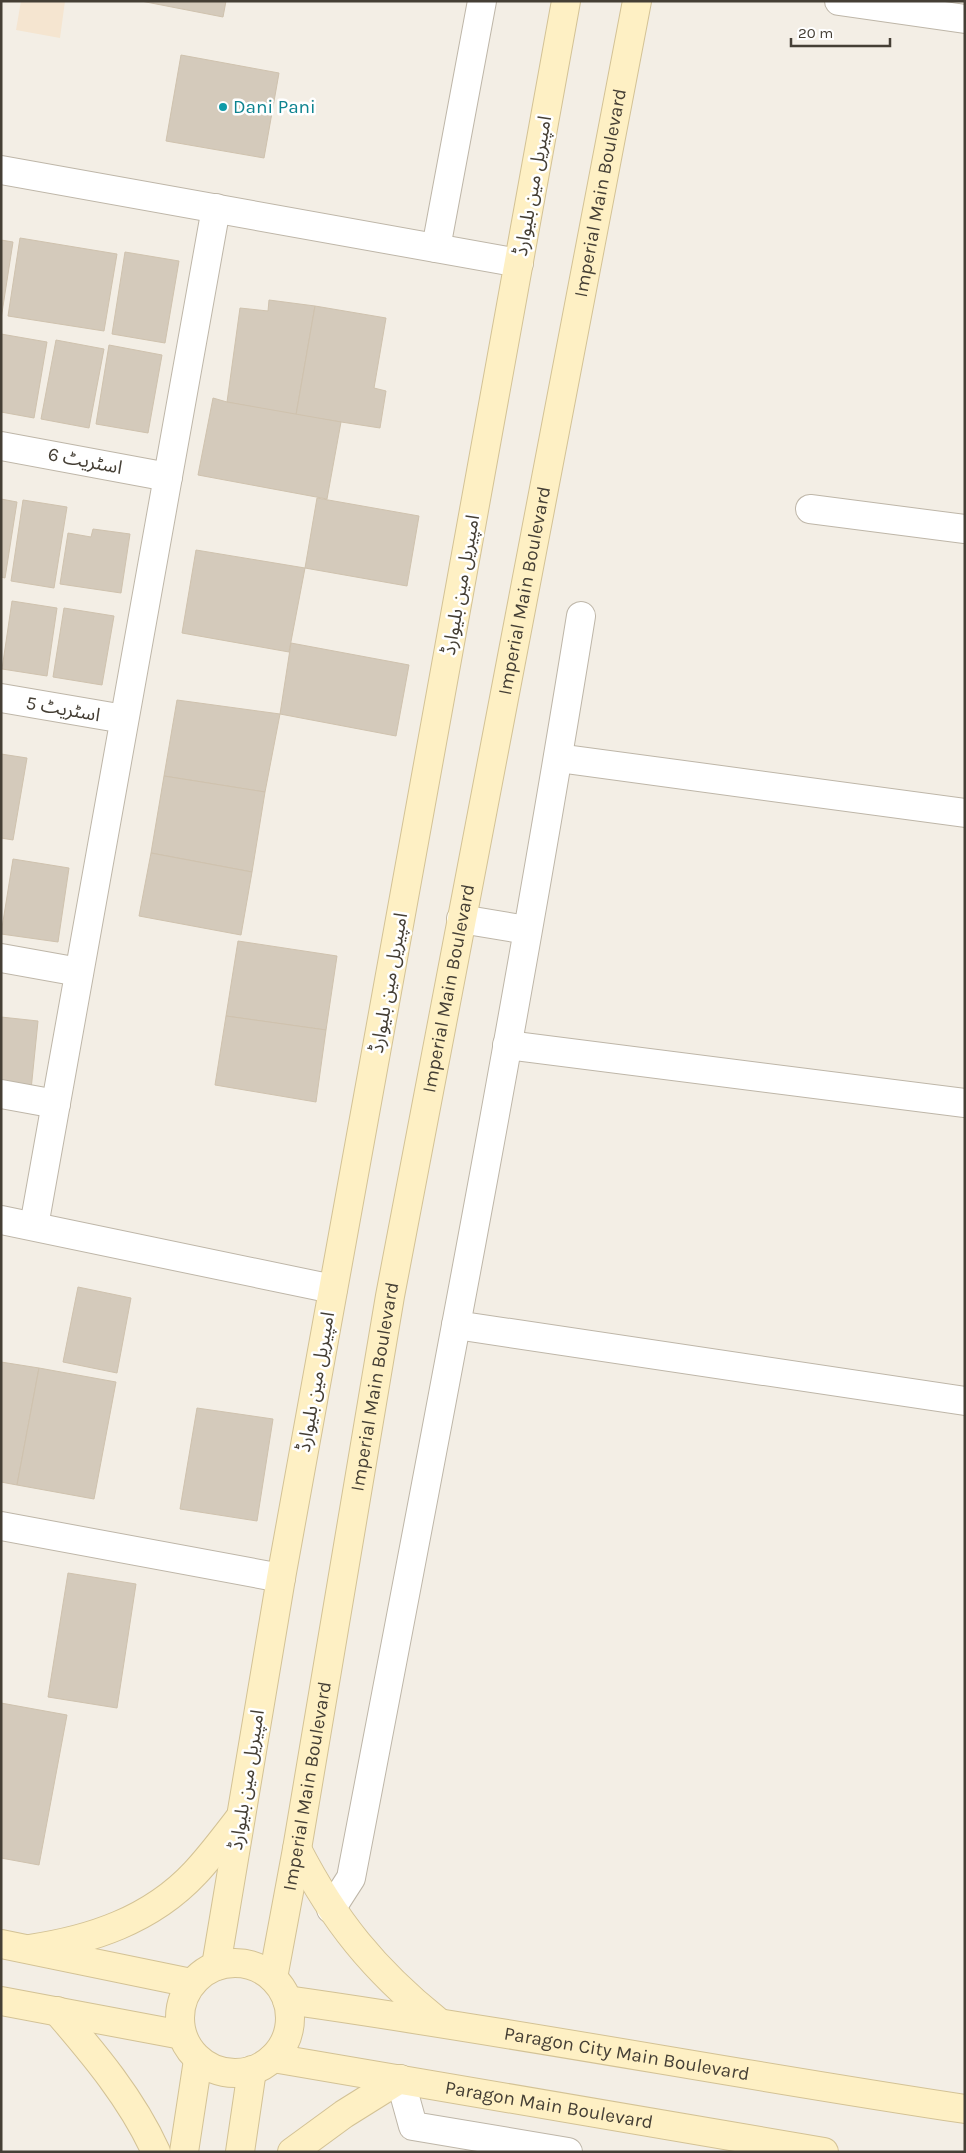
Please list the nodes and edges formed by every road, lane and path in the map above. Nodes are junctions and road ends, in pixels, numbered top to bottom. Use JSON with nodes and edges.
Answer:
{"nodes":[{"id":1,"x":482,"y":1,"type":"edge"},
{"id":2,"x":566,"y":1,"type":"edge"},
{"id":3,"x":637,"y":1,"type":"edge"},
{"id":4,"x":839,"y":1,"type":"edge"},
{"id":5,"x":965,"y":18,"type":"edge"},
{"id":6,"x":1,"y":170,"type":"edge"},
{"id":7,"x":216,"y":208,"type":"junction"},
{"id":8,"x":436,"y":248,"type":"junction"},
{"id":9,"x":519,"y":263,"type":"junction"},
{"id":10,"x":1,"y":446,"type":"edge"},
{"id":11,"x":168,"y":477,"type":"junction"},
{"id":12,"x":810,"y":509,"type":"dead end"},
{"id":13,"x":965,"y":529,"type":"edge"},
{"id":14,"x":581,"y":616,"type":"dead end"},
{"id":15,"x":1,"y":698,"type":"edge"},
{"id":16,"x":124,"y":719,"type":"junction"},
{"id":17,"x":558,"y":758,"type":"junction"},
{"id":18,"x":965,"y":813,"type":"edge"},
{"id":19,"x":461,"y":919,"type":"junction"},
{"id":20,"x":527,"y":930,"type":"junction"},
{"id":21,"x":1,"y":958,"type":"edge"},
{"id":22,"x":79,"y":972,"type":"junction"},
{"id":23,"x":507,"y":1045,"type":"junction"},
{"id":24,"x":1,"y":1094,"type":"edge"},
{"id":25,"x":965,"y":1103,"type":"edge"},
{"id":26,"x":56,"y":1104,"type":"junction"},
{"id":27,"x":1,"y":1220,"type":"edge"},
{"id":28,"x":34,"y":1226,"type":"junction"},
{"id":29,"x":333,"y":1289,"type":"junction"},
{"id":30,"x":456,"y":1325,"type":"junction"},
{"id":31,"x":965,"y":1401,"type":"edge"},
{"id":32,"x":1,"y":1526,"type":"edge"},
{"id":33,"x":281,"y":1578,"type":"junction"},
{"id":34,"x":240,"y":1817,"type":"junction"},
{"id":35,"x":297,"y":1849,"type":"junction"},
{"id":36,"x":331,"y":1909,"type":"junction"},
{"id":37,"x":1,"y":1944,"type":"edge"},
{"id":38,"x":29,"y":1949,"type":"junction"},
{"id":39,"x":216,"y":1966,"type":"junction"},
{"id":40,"x":273,"y":1978,"type":"junction"},
{"id":41,"x":192,"y":1983,"type":"junction"},
{"id":42,"x":287,"y":2000,"type":"junction"},
{"id":43,"x":1,"y":2001,"type":"edge"},
{"id":44,"x":56,"y":2011,"type":"junction"},
{"id":45,"x":438,"y":2021,"type":"junction"},
{"id":46,"x":182,"y":2035,"type":"junction"},
{"id":47,"x":198,"y":2060,"type":"junction"},
{"id":48,"x":263,"y":2064,"type":"junction"},
{"id":49,"x":400,"y":2079,"type":"junction"},
{"id":50,"x":965,"y":2109,"type":"edge"},
{"id":51,"x":156,"y":2152,"type":"edge"},
{"id":52,"x":184,"y":2152,"type":"edge"},
{"id":53,"x":240,"y":2152,"type":"edge"},
{"id":54,"x":292,"y":2152,"type":"edge"},
{"id":55,"x":568,"y":2152,"type":"edge"},
{"id":56,"x":824,"y":2152,"type":"edge"}],
"edges":[{"from":1,"to":8,"type":"street"},
{"from":2,"to":9,"type":"street","name":"امپیریل مین بلیوارڈ"},
{"from":3,"to":19,"type":"street","name":"Imperial Main Boulevard"},
{"from":4,"to":5,"type":"street"},
{"from":6,"to":7,"type":"street"},
{"from":7,"to":8,"type":"street"},
{"from":7,"to":11,"type":"street"},
{"from":8,"to":9,"type":"street"},
{"from":9,"to":29,"type":"street","name":"امپیریل مین بلیوارڈ"},
{"from":10,"to":11,"type":"street","name":"اسٹریٹ 6"},
{"from":11,"to":16,"type":"street"},
{"from":12,"to":13,"type":"street"},
{"from":14,"to":17,"type":"street"},
{"from":15,"to":16,"type":"street","name":"اسٹریٹ 5"},
{"from":16,"to":22,"type":"street"},
{"from":17,"to":18,"type":"street"},
{"from":17,"to":20,"type":"street"},
{"from":19,"to":20,"type":"street"},
{"from":19,"to":35,"type":"street","name":"Imperial Main Boulevard"},
{"from":20,"to":23,"type":"street"},
{"from":21,"to":22,"type":"street"},
{"from":22,"to":26,"type":"street"},
{"from":23,"to":25,"type":"street"},
{"from":23,"to":30,"type":"street"},
{"from":24,"to":26,"type":"street"},
{"from":26,"to":28,"type":"street"},
{"from":27,"to":28,"type":"street"},
{"from":28,"to":29,"type":"street"},
{"from":29,"to":33,"type":"street","name":"امپیریل مین بلیوارڈ"},
{"from":30,"to":31,"type":"street"},
{"from":30,"to":36,"type":"street"},
{"from":32,"to":33,"type":"street"},
{"from":33,"to":34,"type":"street","name":"امپیریل مین بلیوارڈ"},
{"from":34,"to":38,"type":"street"},
{"from":34,"to":39,"type":"street","name":"امپیریل مین بلیوارڈ"},
{"from":35,"to":36,"type":"street"},
{"from":35,"to":40,"type":"street","name":"Imperial Main Boulevard"},
{"from":36,"to":45,"type":"street"},
{"from":37,"to":38,"type":"street"},
{"from":38,"to":41,"type":"street"},
{"from":39,"to":40,"type":"street"},
{"from":39,"to":41,"type":"street"},
{"from":40,"to":42,"type":"street"},
{"from":41,"to":46,"type":"street"},
{"from":42,"to":45,"type":"street","name":"Paragon City Main Boulevard"},
{"from":42,"to":48,"type":"street"},
{"from":43,"to":44,"type":"street"},
{"from":44,"to":46,"type":"street"},
{"from":44,"to":51,"type":"street"},
{"from":45,"to":50,"type":"street","name":"Paragon City Main Boulevard"},
{"from":46,"to":47,"type":"street"},
{"from":47,"to":48,"type":"street"},
{"from":47,"to":52,"type":"street"},
{"from":48,"to":49,"type":"street","name":"Paragon Main Boulevard"},
{"from":48,"to":53,"type":"street"},
{"from":49,"to":54,"type":"street"},
{"from":49,"to":55,"type":"street"},
{"from":49,"to":56,"type":"street","name":"Paragon Main Boulevard"}]}
